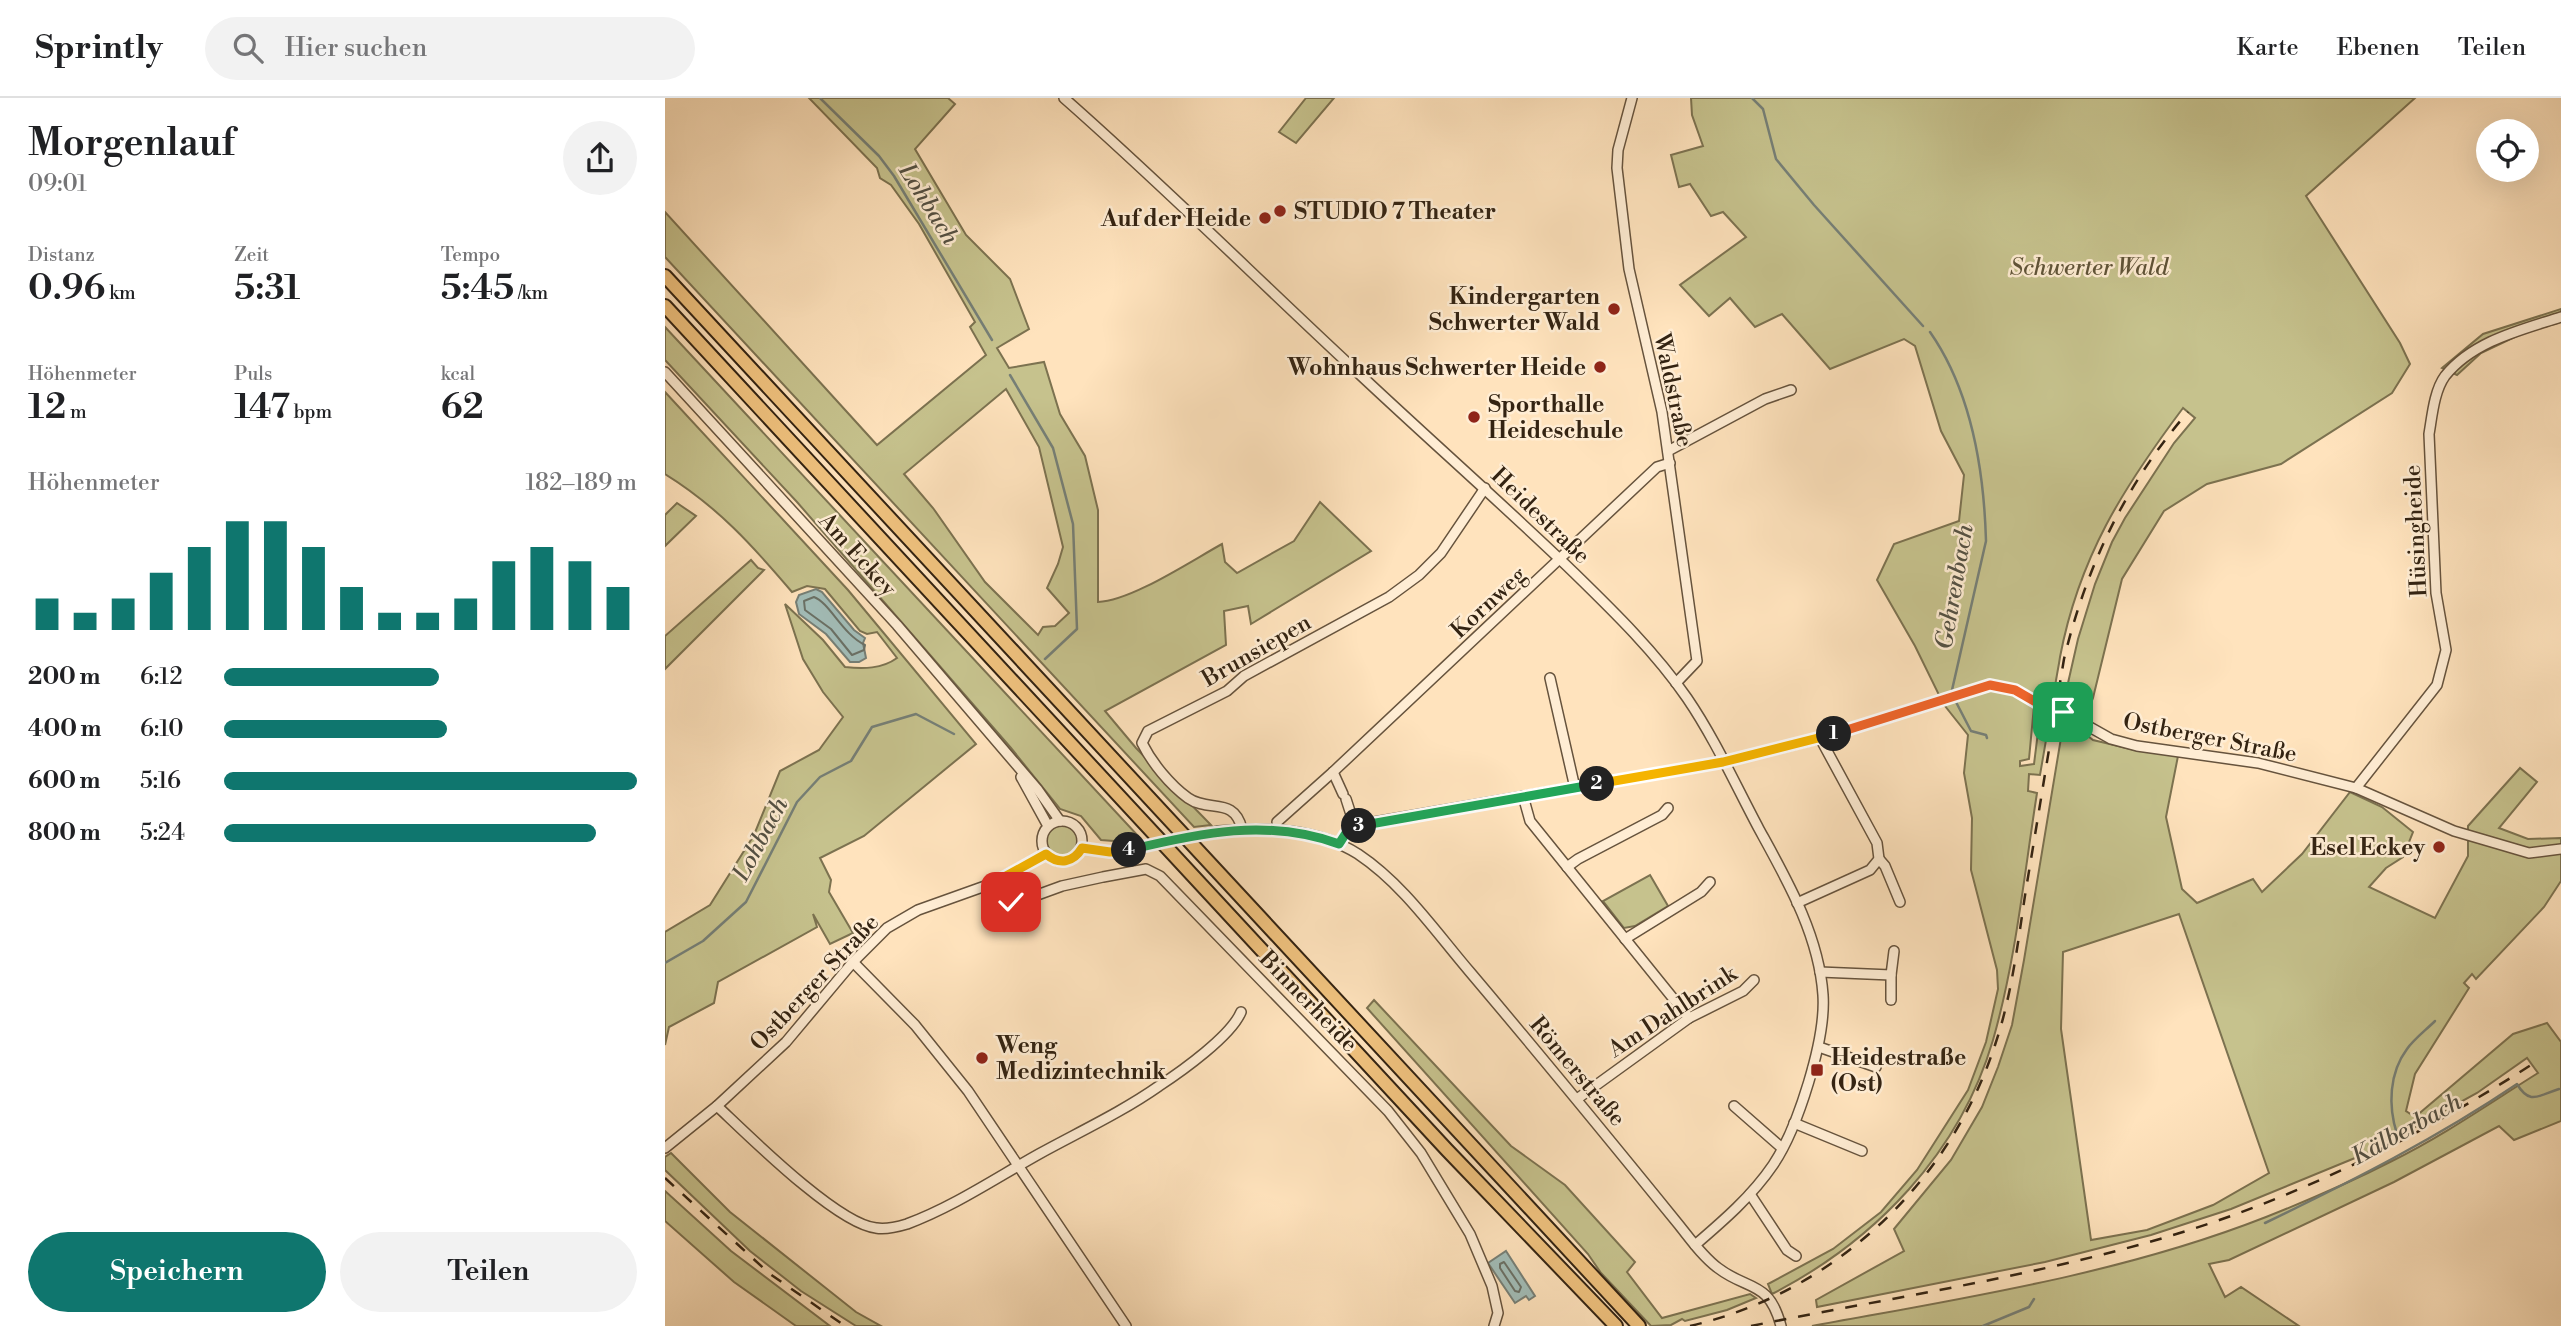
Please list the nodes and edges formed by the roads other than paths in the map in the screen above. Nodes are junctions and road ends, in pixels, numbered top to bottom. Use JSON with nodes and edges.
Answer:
{"nodes":[{"id":1,"x":1064,"y":98,"type":"edge"},
{"id":2,"x":1632,"y":98,"type":"edge"},
{"id":3,"x":665,"y":276,"type":"edge"},
{"id":4,"x":665,"y":306,"type":"edge"},
{"id":5,"x":2561,"y":317,"type":"edge"},
{"id":6,"x":665,"y":372,"type":"edge"},
{"id":7,"x":1791,"y":390,"type":"dead end"},
{"id":8,"x":1668,"y":451,"type":"junction"},
{"id":9,"x":1670,"y":463,"type":"junction"},
{"id":10,"x":1485,"y":488,"type":"junction"},
{"id":11,"x":1560,"y":560,"type":"junction"},
{"id":12,"x":1550,"y":678,"type":"dead end"},
{"id":13,"x":1676,"y":683,"type":"junction"},
{"id":14,"x":1820,"y":738,"type":"junction"},
{"id":15,"x":1723,"y":762,"type":"junction"},
{"id":16,"x":1016,"y":766,"type":"junction"},
{"id":17,"x":1333,"y":772,"type":"junction"},
{"id":18,"x":1575,"y":788,"type":"junction"},
{"id":19,"x":2356,"y":788,"type":"junction"},
{"id":20,"x":1523,"y":796,"type":"junction"},
{"id":21,"x":1668,"y":808,"type":"dead end"},
{"id":22,"x":1060,"y":821,"type":"junction"},
{"id":23,"x":1277,"y":822,"type":"dead end"},
{"id":24,"x":1048,"y":826,"type":"junction"},
{"id":25,"x":1355,"y":827,"type":"junction"},
{"id":26,"x":1242,"y":829,"type":"junction"},
{"id":27,"x":1339,"y":844,"type":"junction"},
{"id":28,"x":1082,"y":848,"type":"junction"},
{"id":29,"x":2561,"y":849,"type":"edge"},
{"id":30,"x":1046,"y":854,"type":"junction"},
{"id":31,"x":1879,"y":859,"type":"junction"},
{"id":32,"x":1567,"y":867,"type":"junction"},
{"id":33,"x":1710,"y":882,"type":"dead end"},
{"id":34,"x":988,"y":886,"type":"junction"},
{"id":35,"x":1900,"y":902,"type":"dead end"},
{"id":36,"x":1797,"y":903,"type":"junction"},
{"id":37,"x":1625,"y":939,"type":"junction"},
{"id":38,"x":1894,"y":951,"type":"dead end"},
{"id":39,"x":853,"y":962,"type":"junction"},
{"id":40,"x":1820,"y":972,"type":"junction"},
{"id":41,"x":1891,"y":975,"type":"junction"},
{"id":42,"x":1754,"y":980,"type":"dead end"},
{"id":43,"x":1891,"y":1000,"type":"dead end"},
{"id":44,"x":1241,"y":1012,"type":"dead end"},
{"id":45,"x":1689,"y":1018,"type":"junction"},
{"id":46,"x":1819,"y":1047,"type":"junction"},
{"id":47,"x":1876,"y":1067,"type":"dead end"},
{"id":48,"x":1577,"y":1099,"type":"junction"},
{"id":49,"x":717,"y":1106,"type":"junction"},
{"id":50,"x":1734,"y":1106,"type":"dead end"},
{"id":51,"x":1794,"y":1123,"type":"junction"},
{"id":52,"x":665,"y":1148,"type":"edge"},
{"id":53,"x":1782,"y":1148,"type":"junction"},
{"id":54,"x":1862,"y":1151,"type":"dead end"},
{"id":55,"x":1017,"y":1161,"type":"junction"},
{"id":56,"x":1750,"y":1194,"type":"junction"},
{"id":57,"x":1695,"y":1245,"type":"junction"},
{"id":58,"x":1796,"y":1256,"type":"dead end"},
{"id":59,"x":1126,"y":1326,"type":"edge"},
{"id":60,"x":1494,"y":1326,"type":"edge"},
{"id":61,"x":1616,"y":1326,"type":"edge"},
{"id":62,"x":1639,"y":1326,"type":"edge"},
{"id":63,"x":1781,"y":1326,"type":"edge"}],
"edges":[{"from":1,"to":10,"type":"street","name":"Heidestraße"},
{"from":2,"to":8,"type":"street","name":"Waldstraße"},
{"from":3,"to":62,"type":"highway"},
{"from":4,"to":61,"type":"highway"},
{"from":5,"to":19,"type":"street","name":"Hüsingheide"},
{"from":6,"to":16,"type":"street","name":"Am Eckey"},
{"from":7,"to":8,"type":"street"},
{"from":8,"to":9,"type":"street","name":"Waldstraße"},
{"from":9,"to":11,"type":"street","name":"Kornweg"},
{"from":9,"to":13,"type":"street","name":"Waldstraße"},
{"from":10,"to":11,"type":"street","name":"Heidestraße"},
{"from":10,"to":26,"type":"street","name":"Brunsiepen"},
{"from":11,"to":13,"type":"street","name":"Heidestraße"},
{"from":11,"to":17,"type":"street","name":"Kornweg"},
{"from":12,"to":18,"type":"street"},
{"from":13,"to":15,"type":"street","name":"Heidestraße"},
{"from":14,"to":15,"type":"street","name":"Ostberger Straße"},
{"from":14,"to":19,"type":"street","name":"Ostberger Straße","bridge":true},
{"from":14,"to":31,"type":"street"},
{"from":15,"to":18,"type":"street","name":"Ostberger Straße"},
{"from":15,"to":36,"type":"street","name":"Heidestraße"},
{"from":16,"to":22,"type":"street","name":"Am Eckey"},
{"from":16,"to":24,"type":"street","name":"Am Eckey"},
{"from":17,"to":23,"type":"street","name":"Kornweg"},
{"from":17,"to":25,"type":"street"},
{"from":18,"to":20,"type":"street","name":"Ostberger Straße"},
{"from":19,"to":29,"type":"street","name":"Ostberger Straße"},
{"from":20,"to":25,"type":"street","name":"Ostberger Straße"},
{"from":20,"to":32,"type":"street"},
{"from":21,"to":32,"type":"street"},
{"from":22,"to":24,"type":"street"},
{"from":22,"to":28,"type":"street"},
{"from":24,"to":30,"type":"street"},
{"from":25,"to":27,"type":"street"},
{"from":26,"to":27,"type":"street"},
{"from":26,"to":28,"type":"street","bridge":true},
{"from":27,"to":48,"type":"street","name":"Römerstraße"},
{"from":28,"to":30,"type":"street"},
{"from":30,"to":34,"type":"street","name":"Ostberger Straße"},
{"from":31,"to":35,"type":"street"},
{"from":31,"to":36,"type":"street"},
{"from":32,"to":37,"type":"street"},
{"from":33,"to":37,"type":"street"},
{"from":34,"to":39,"type":"street","name":"Ostberger Straße"},
{"from":34,"to":60,"type":"street","name":"Binnerheide"},
{"from":36,"to":40,"type":"street","name":"Heidestraße"},
{"from":37,"to":45,"type":"street"},
{"from":38,"to":41,"type":"street"},
{"from":39,"to":49,"type":"street","name":"Ostberger Straße"},
{"from":39,"to":55,"type":"street"},
{"from":40,"to":41,"type":"street"},
{"from":40,"to":46,"type":"street","name":"Heidestraße"},
{"from":41,"to":43,"type":"street"},
{"from":42,"to":45,"type":"street","name":"Am Dahlbrink"},
{"from":44,"to":55,"type":"street"},
{"from":45,"to":48,"type":"street","name":"Am Dahlbrink"},
{"from":46,"to":47,"type":"street"},
{"from":46,"to":51,"type":"street","name":"Heidestraße"},
{"from":48,"to":57,"type":"street","name":"Römerstraße"},
{"from":49,"to":52,"type":"street","name":"Ostberger Straße"},
{"from":49,"to":55,"type":"street"},
{"from":50,"to":53,"type":"street"},
{"from":51,"to":53,"type":"street","name":"Heidestraße"},
{"from":51,"to":54,"type":"street"},
{"from":53,"to":56,"type":"street","name":"Heidestraße"},
{"from":55,"to":59,"type":"street"},
{"from":56,"to":57,"type":"street","name":"Heidestraße"},
{"from":56,"to":58,"type":"street"},
{"from":57,"to":63,"type":"street","name":"Römerstraße"}]}
